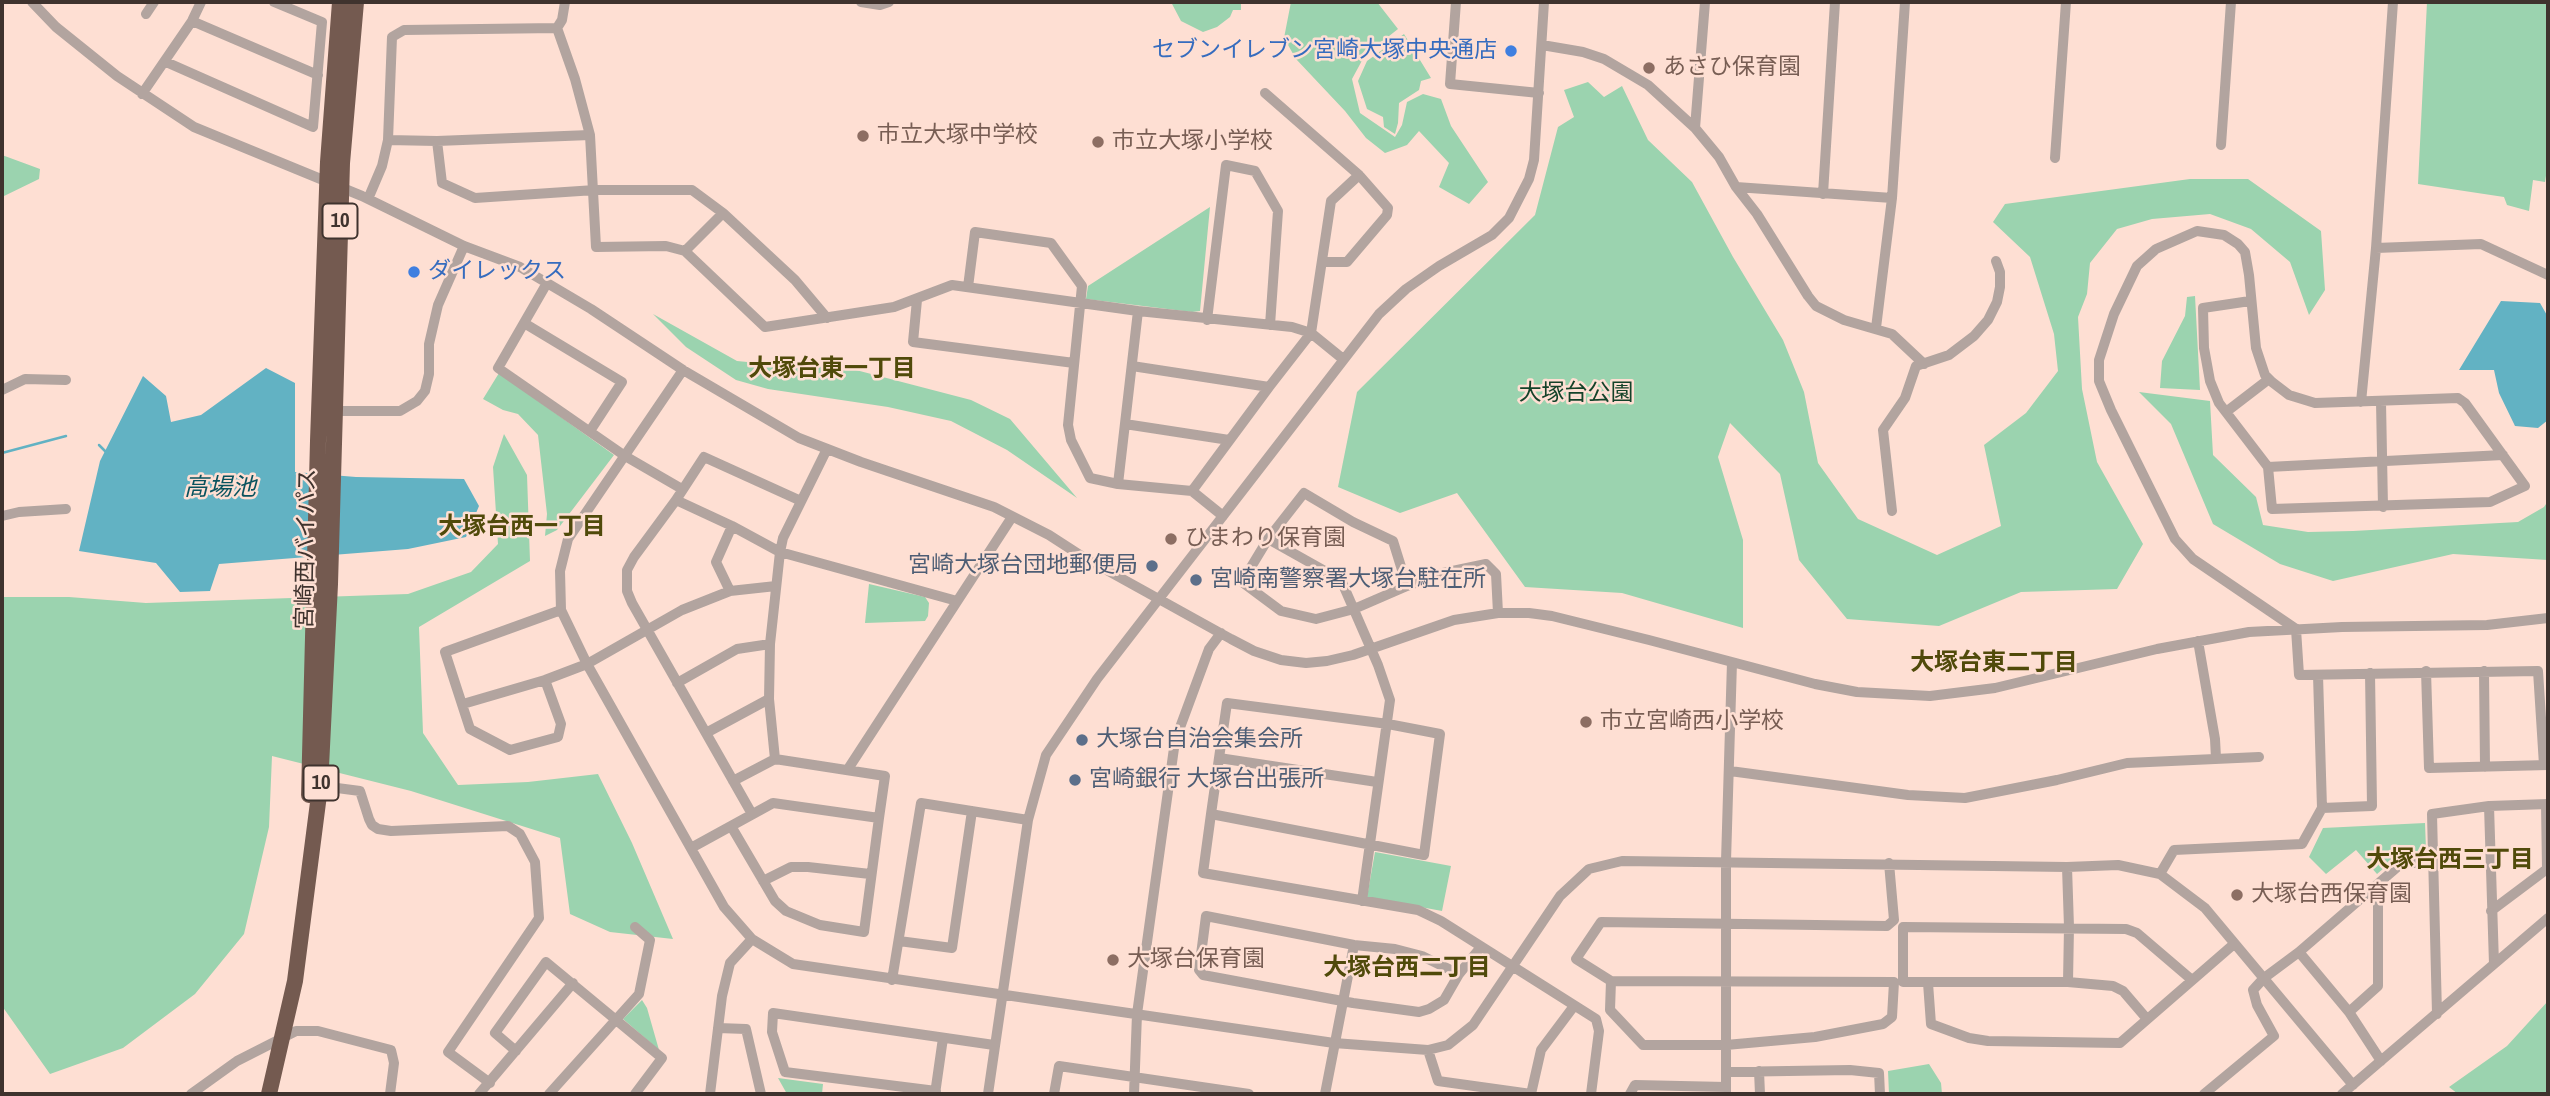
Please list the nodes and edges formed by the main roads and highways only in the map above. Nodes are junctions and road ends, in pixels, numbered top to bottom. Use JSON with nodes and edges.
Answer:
{"nodes":[{"id":1,"x":340,"y":2,"type":"edge"},
{"id":2,"x":356,"y":2,"type":"edge"},
{"id":3,"x":327,"y":411,"type":"junction"},
{"id":4,"x":293,"y":981,"type":"junction"},
{"id":5,"x":284,"y":1033,"type":"junction"},
{"id":6,"x":266,"y":1094,"type":"edge"},
{"id":7,"x":276,"y":1094,"type":"edge"}],
"edges":[{"from":1,"to":3,"type":"highway","name":"宮崎西バイパス","number":"10"},
{"from":2,"to":3,"type":"highway","name":"宮崎西バイパス","number":"10"},
{"from":3,"to":4,"type":"highway","name":"宮崎西バイパス","number":"10"},
{"from":4,"to":5,"type":"highway","name":"宮崎西バイパス","number":"10"},
{"from":4,"to":6,"type":"highway","name":"宮崎西バイパス","number":"10"},
{"from":5,"to":6,"type":"highway","name":"宮崎西バイパス","number":"10"},
{"from":5,"to":7,"type":"highway"}]}
